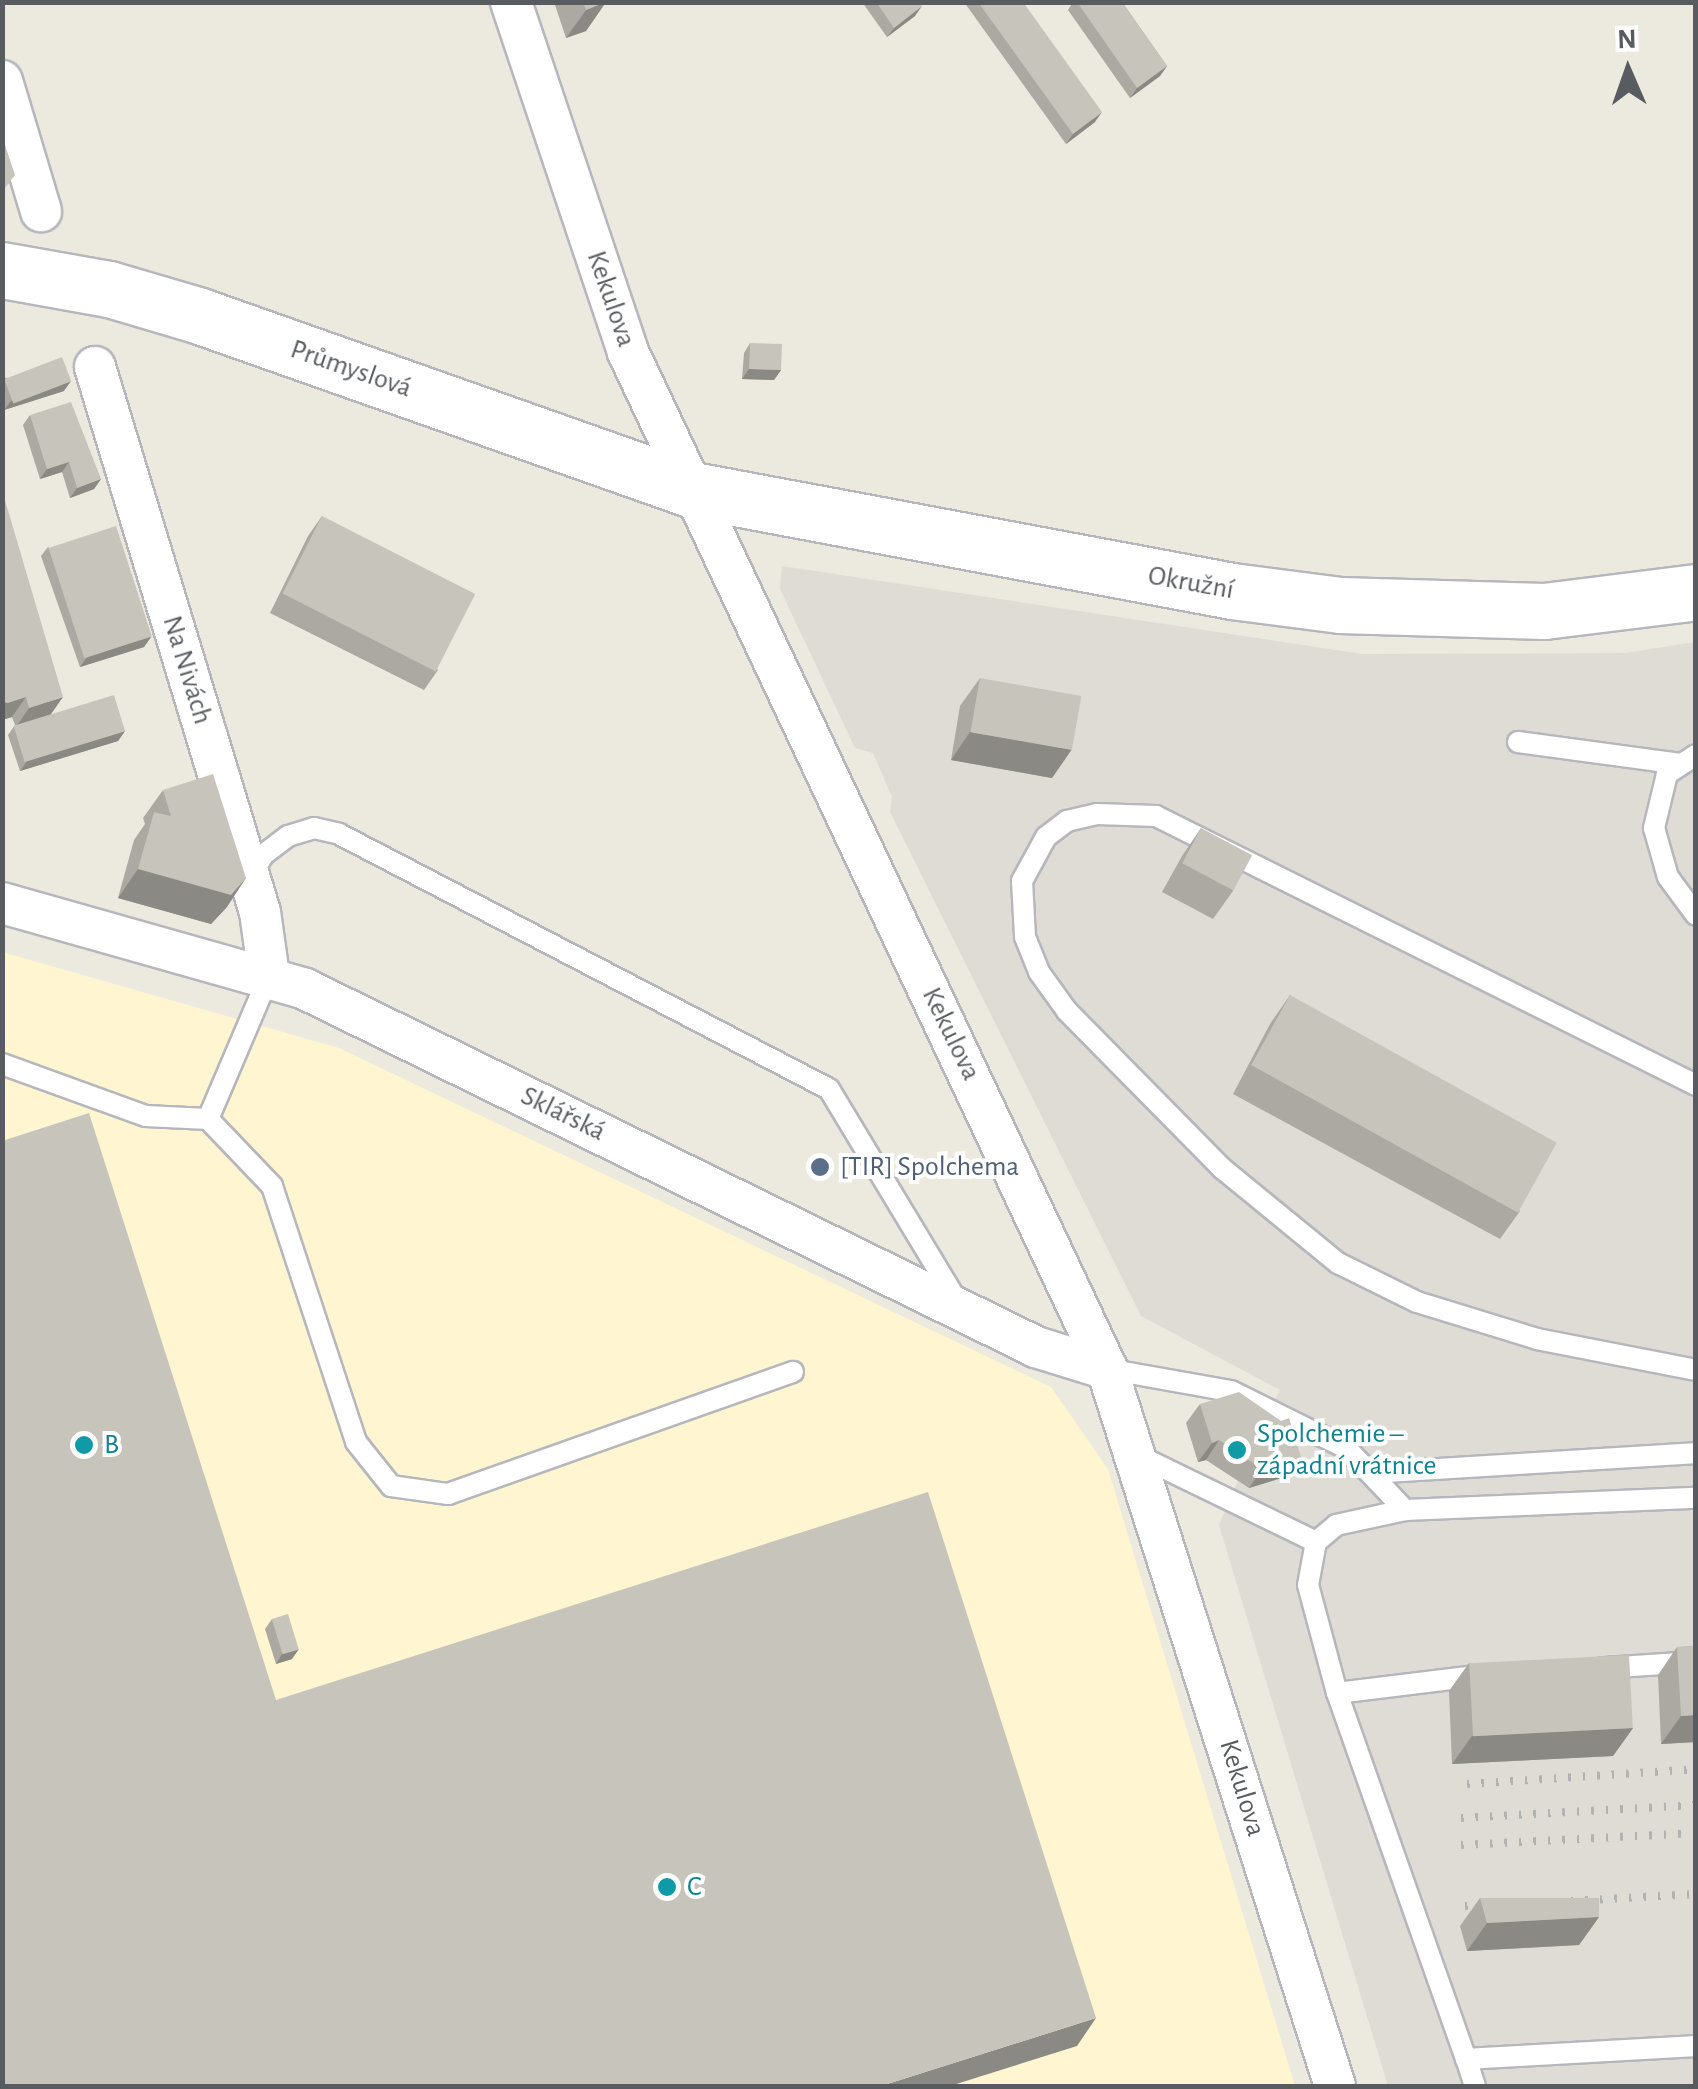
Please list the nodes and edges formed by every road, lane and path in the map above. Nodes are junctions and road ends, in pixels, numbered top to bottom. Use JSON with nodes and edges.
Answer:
{"nodes":[{"id":1,"x":510,"y":2,"type":"edge"},
{"id":2,"x":2,"y":81,"type":"edge"},
{"id":3,"x":41,"y":211,"type":"dead end"},
{"id":4,"x":2,"y":270,"type":"edge"},
{"id":5,"x":95,"y":366,"type":"dead end"},
{"id":6,"x":693,"y":490,"type":"junction"},
{"id":7,"x":1696,"y":592,"type":"edge"},
{"id":8,"x":1518,"y":742,"type":"dead end"},
{"id":9,"x":1688,"y":760,"type":"edge"},
{"id":10,"x":250,"y":878,"type":"junction"},
{"id":11,"x":2,"y":903,"type":"edge"},
{"id":12,"x":1696,"y":915,"type":"edge"},
{"id":13,"x":269,"y":976,"type":"junction"},
{"id":14,"x":2,"y":1064,"type":"edge"},
{"id":15,"x":1696,"y":1085,"type":"edge"},
{"id":16,"x":208,"y":1118,"type":"junction"},
{"id":17,"x":963,"y":1311,"type":"junction"},
{"id":18,"x":1108,"y":1369,"type":"junction"},
{"id":19,"x":1696,"y":1370,"type":"edge"},
{"id":20,"x":793,"y":1372,"type":"dead end"},
{"id":21,"x":1696,"y":1454,"type":"edge"},
{"id":22,"x":1139,"y":1456,"type":"junction"},
{"id":23,"x":1371,"y":1474,"type":"junction"},
{"id":24,"x":1696,"y":1498,"type":"edge"},
{"id":25,"x":1405,"y":1510,"type":"junction"},
{"id":26,"x":1316,"y":1542,"type":"junction"},
{"id":27,"x":1696,"y":1662,"type":"edge"},
{"id":28,"x":1582,"y":1669,"type":"edge"},
{"id":29,"x":1506,"y":1674,"type":"edge"},
{"id":30,"x":1337,"y":1693,"type":"junction"},
{"id":31,"x":1696,"y":2046,"type":"edge"},
{"id":32,"x":1466,"y":2059,"type":"junction"},
{"id":33,"x":1335,"y":2086,"type":"edge"},
{"id":34,"x":1475,"y":2086,"type":"edge"}],
"edges":[{"from":1,"to":6,"type":"street","name":"Kekulova"},
{"from":2,"to":3,"type":"street"},
{"from":4,"to":6,"type":"street","name":"Průmyslová"},
{"from":5,"to":10,"type":"street","name":"Na Nivách"},
{"from":6,"to":7,"type":"street","name":"Okružní"},
{"from":6,"to":18,"type":"street","name":"Kekulova"},
{"from":8,"to":9,"type":"lane"},
{"from":9,"to":12,"type":"lane"},
{"from":10,"to":13,"type":"street","name":"Na Nivách"},
{"from":10,"to":17,"type":"lane"},
{"from":11,"to":13,"type":"street","name":"Sklářská"},
{"from":13,"to":16,"type":"lane"},
{"from":13,"to":17,"type":"street","name":"Sklářská"},
{"from":14,"to":16,"type":"lane"},
{"from":15,"to":19,"type":"lane"},
{"from":16,"to":20,"type":"lane"},
{"from":17,"to":18,"type":"street","name":"Sklářská"},
{"from":18,"to":22,"type":"street","name":"Kekulova"},
{"from":18,"to":23,"type":"lane"},
{"from":21,"to":23,"type":"lane"},
{"from":22,"to":26,"type":"lane"},
{"from":22,"to":33,"type":"street","name":"Kekulova"},
{"from":23,"to":25,"type":"lane"},
{"from":24,"to":25,"type":"lane"},
{"from":25,"to":26,"type":"lane"},
{"from":26,"to":30,"type":"lane"},
{"from":27,"to":28,"type":"lane"},
{"from":29,"to":30,"type":"lane"},
{"from":30,"to":32,"type":"lane"},
{"from":31,"to":32,"type":"lane"},
{"from":32,"to":34,"type":"lane"}]}
